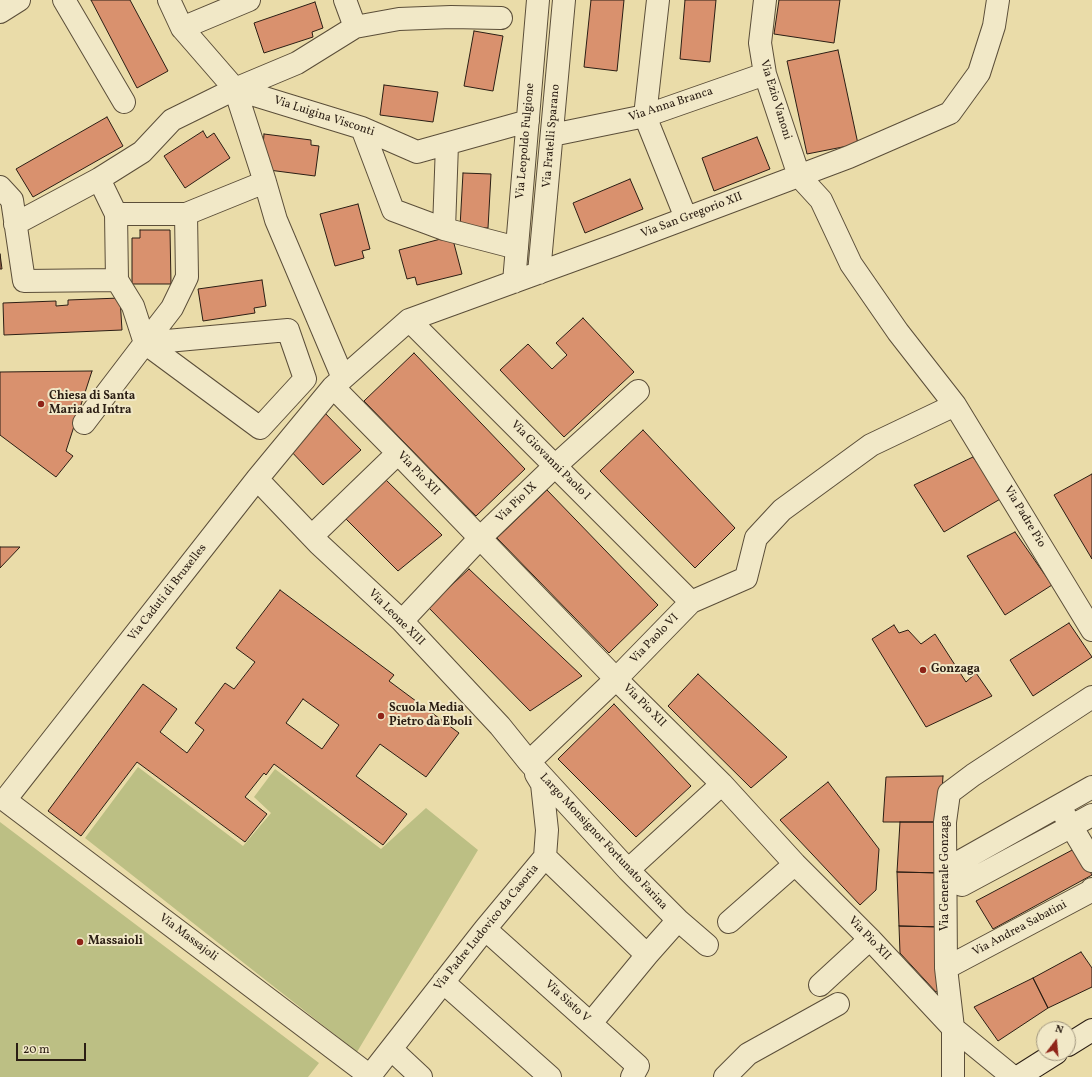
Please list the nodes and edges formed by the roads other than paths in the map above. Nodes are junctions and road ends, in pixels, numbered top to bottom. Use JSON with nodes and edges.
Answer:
{"nodes":[{"id":1,"x":19,"y":0,"type":"edge"},
{"id":2,"x":64,"y":0,"type":"edge"},
{"id":3,"x":168,"y":0,"type":"edge"},
{"id":4,"x":249,"y":0,"type":"edge"},
{"id":5,"x":345,"y":0,"type":"edge"},
{"id":6,"x":538,"y":0,"type":"edge"},
{"id":7,"x":564,"y":0,"type":"edge"},
{"id":8,"x":658,"y":0,"type":"edge"},
{"id":9,"x":765,"y":0,"type":"edge"},
{"id":10,"x":998,"y":0,"type":"edge"},
{"id":11,"x":0,"y":12,"type":"edge"},
{"id":12,"x":501,"y":18,"type":"dead end"},
{"id":13,"x":355,"y":27,"type":"junction"},
{"id":14,"x":182,"y":28,"type":"junction"},
{"id":15,"x":765,"y":74,"type":"junction"},
{"id":16,"x":234,"y":89,"type":"junction"},
{"id":17,"x":124,"y":102,"type":"dead end"},
{"id":18,"x":645,"y":116,"type":"junction"},
{"id":19,"x":528,"y":121,"type":"junction"},
{"id":20,"x":362,"y":128,"type":"junction"},
{"id":21,"x":552,"y":136,"type":"junction"},
{"id":22,"x":447,"y":144,"type":"junction"},
{"id":23,"x":799,"y":176,"type":"junction"},
{"id":24,"x":99,"y":179,"type":"junction"},
{"id":25,"x":265,"y":182,"type":"junction"},
{"id":26,"x":0,"y":187,"type":"edge"},
{"id":27,"x":116,"y":214,"type":"junction"},
{"id":28,"x":186,"y":214,"type":"junction"},
{"id":29,"x":686,"y":218,"type":"junction"},
{"id":30,"x":15,"y":224,"type":"junction"},
{"id":31,"x":444,"y":229,"type":"junction"},
{"id":32,"x":517,"y":248,"type":"junction"},
{"id":33,"x":539,"y":273,"type":"junction"},
{"id":34,"x":117,"y":280,"type":"junction"},
{"id":35,"x":514,"y":282,"type":"junction"},
{"id":36,"x":409,"y":320,"type":"junction"},
{"id":37,"x":145,"y":343,"type":"junction"},
{"id":38,"x":338,"y":383,"type":"junction"},
{"id":39,"x":638,"y":391,"type":"dead end"},
{"id":40,"x":955,"y":405,"type":"junction"},
{"id":41,"x":84,"y":423,"type":"dead end"},
{"id":42,"x":398,"y":453,"type":"junction"},
{"id":43,"x":555,"y":466,"type":"junction"},
{"id":44,"x":257,"y":479,"type":"junction"},
{"id":45,"x":312,"y":536,"type":"junction"},
{"id":46,"x":480,"y":538,"type":"junction"},
{"id":47,"x":691,"y":602,"type":"junction"},
{"id":48,"x":402,"y":621,"type":"junction"},
{"id":49,"x":1092,"y":630,"type":"edge"},
{"id":50,"x":616,"y":679,"type":"junction"},
{"id":51,"x":1092,"y":697,"type":"edge"},
{"id":52,"x":529,"y":762,"type":"junction"},
{"id":53,"x":722,"y":784,"type":"junction"},
{"id":54,"x":1092,"y":787,"type":"edge"},
{"id":55,"x":5,"y":800,"type":"joint"},
{"id":56,"x":1059,"y":806,"type":"junction"},
{"id":57,"x":1092,"y":815,"type":"edge"},
{"id":58,"x":1072,"y":826,"type":"junction"},
{"id":59,"x":544,"y":857,"type":"junction"},
{"id":60,"x":1092,"y":861,"type":"edge"},
{"id":61,"x":795,"y":864,"type":"junction"},
{"id":62,"x":628,"y":870,"type":"junction"},
{"id":63,"x":946,"y":879,"type":"junction"},
{"id":64,"x":1092,"y":893,"type":"edge"},
{"id":65,"x":678,"y":920,"type":"junction"},
{"id":66,"x":729,"y":922,"type":"dead end"},
{"id":67,"x":485,"y":929,"type":"junction"},
{"id":68,"x":870,"y":940,"type":"junction"},
{"id":69,"x":707,"y":945,"type":"dead end"},
{"id":70,"x":647,"y":955,"type":"junction"},
{"id":71,"x":946,"y":968,"type":"junction"},
{"id":72,"x":443,"y":982,"type":"junction"},
{"id":73,"x":820,"y":985,"type":"dead end"},
{"id":74,"x":838,"y":1004,"type":"dead end"},
{"id":75,"x":590,"y":1023,"type":"junction"},
{"id":76,"x":953,"y":1028,"type":"junction"},
{"id":77,"x":1092,"y":1030,"type":"edge"},
{"id":78,"x":1076,"y":1040,"type":"edge"},
{"id":79,"x":391,"y":1049,"type":"junction"},
{"id":80,"x":1043,"y":1061,"type":"edge"},
{"id":81,"x":370,"y":1076,"type":"edge"},
{"id":82,"x":421,"y":1077,"type":"edge"},
{"id":83,"x":550,"y":1077,"type":"edge"},
{"id":84,"x":632,"y":1077,"type":"edge"},
{"id":85,"x":725,"y":1077,"type":"edge"},
{"id":86,"x":953,"y":1077,"type":"edge"},
{"id":87,"x":1013,"y":1077,"type":"edge"},
{"id":88,"x":1018,"y":1077,"type":"edge"}],
"edges":[{"from":1,"to":11,"type":"street"},
{"from":2,"to":17,"type":"street"},
{"from":3,"to":14,"type":"street"},
{"from":4,"to":14,"type":"street"},
{"from":5,"to":13,"type":"street"},
{"from":6,"to":19,"type":"street","name":"Via Leopoldo Fulgione"},
{"from":7,"to":21,"type":"street","name":"Via Fratelli Sparano"},
{"from":8,"to":18,"type":"street"},
{"from":9,"to":15,"type":"street","name":"Via Ezio Vanoni"},
{"from":10,"to":23,"type":"street","name":"Via San Gregorio XII"},
{"from":12,"to":13,"type":"street"},
{"from":13,"to":16,"type":"street"},
{"from":14,"to":16,"type":"street"},
{"from":15,"to":18,"type":"street","name":"Via Anna Branca"},
{"from":15,"to":23,"type":"street","name":"Via Ezio Vanoni"},
{"from":16,"to":20,"type":"street","name":"Via Luigina Visconti"},
{"from":16,"to":24,"type":"street"},
{"from":16,"to":25,"type":"street"},
{"from":18,"to":21,"type":"street","name":"Via Anna Branca"},
{"from":18,"to":29,"type":"street"},
{"from":19,"to":22,"type":"street","name":"Via Luigina Visconti"},
{"from":19,"to":32,"type":"street","name":"Via Leopoldo Fulgione"},
{"from":20,"to":22,"type":"street","name":"Via Luigina Visconti"},
{"from":20,"to":31,"type":"street"},
{"from":21,"to":33,"type":"street","name":"Via Fratelli Sparano"},
{"from":22,"to":31,"type":"street"},
{"from":23,"to":29,"type":"street","name":"Via San Gregorio XII"},
{"from":23,"to":40,"type":"street","name":"Via Padre Pio"},
{"from":24,"to":27,"type":"street"},
{"from":24,"to":30,"type":"street"},
{"from":25,"to":28,"type":"street"},
{"from":25,"to":38,"type":"street"},
{"from":26,"to":30,"type":"street"},
{"from":27,"to":28,"type":"street"},
{"from":27,"to":34,"type":"street"},
{"from":28,"to":37,"type":"street"},
{"from":29,"to":33,"type":"street","name":"Via San Gregorio XII"},
{"from":30,"to":34,"type":"street"},
{"from":31,"to":32,"type":"street"},
{"from":32,"to":35,"type":"street","name":"Via Leopoldo Fulgione"},
{"from":33,"to":35,"type":"street","name":"Via San Gregorio XII"},
{"from":34,"to":37,"type":"street"},
{"from":35,"to":36,"type":"street","name":"Via San Gregorio XII"},
{"from":36,"to":38,"type":"street","name":"Via San Gregorio XII"},
{"from":36,"to":43,"type":"street","name":"Via Giovanni Paolo I"},
{"from":37,"to":37,"type":"street"},
{"from":37,"to":41,"type":"street"},
{"from":38,"to":42,"type":"street","name":"Via Pio XII"},
{"from":38,"to":44,"type":"street","name":"Via Caduti di Bruxelles"},
{"from":39,"to":43,"type":"street","name":"Via Pio IX"},
{"from":40,"to":47,"type":"street","name":"Via Paolo VI"},
{"from":40,"to":49,"type":"street","name":"Via Padre Pio"},
{"from":42,"to":45,"type":"street"},
{"from":42,"to":46,"type":"street","name":"Via Pio XII"},
{"from":43,"to":46,"type":"street","name":"Via Pio IX"},
{"from":43,"to":47,"type":"street","name":"Via Giovanni Paolo I"},
{"from":44,"to":45,"type":"street","name":"Via Leone XIII"},
{"from":44,"to":55,"type":"street","name":"Via Caduti di Bruxelles"},
{"from":45,"to":48,"type":"street","name":"Via Leone XIII"},
{"from":46,"to":48,"type":"street","name":"Via Pio IX"},
{"from":46,"to":50,"type":"street","name":"Via Pio XII"},
{"from":47,"to":50,"type":"street","name":"Via Paolo VI"},
{"from":48,"to":52,"type":"street","name":"Via Leone XIII"},
{"from":50,"to":52,"type":"street","name":"Via Paolo VI"},
{"from":50,"to":53,"type":"street","name":"Via Pio XII"},
{"from":51,"to":63,"type":"street","name":"Via Generale Gonzaga"},
{"from":52,"to":59,"type":"street","name":"Via Padre Ludovico da Casoria"},
{"from":52,"to":62,"type":"street","name":"Largo Monsignor Fortunato Farina"},
{"from":53,"to":61,"type":"street","name":"Via Pio XII"},
{"from":53,"to":62,"type":"street"},
{"from":54,"to":56,"type":"street"},
{"from":55,"to":81,"type":"street","name":"Via Massajoli"},
{"from":56,"to":58,"type":"street"},
{"from":56,"to":63,"type":"street"},
{"from":57,"to":58,"type":"street"},
{"from":58,"to":60,"type":"street"},
{"from":58,"to":63,"type":"street"},
{"from":59,"to":67,"type":"street","name":"Via Padre Ludovico da Casoria"},
{"from":59,"to":70,"type":"street"},
{"from":61,"to":66,"type":"street"},
{"from":61,"to":68,"type":"street","name":"Via Pio XII"},
{"from":62,"to":65,"type":"street","name":"Largo Monsignor Fortunato Farina"},
{"from":63,"to":71,"type":"street","name":"Via Generale Gonzaga"},
{"from":64,"to":71,"type":"street","name":"Via Andrea Sabatini"},
{"from":65,"to":69,"type":"street","name":"Largo Monsignor Fortunato Farina"},
{"from":65,"to":70,"type":"street","name":"Largo Monsignor Fortunato Farina"},
{"from":67,"to":72,"type":"street","name":"Via Padre Ludovico da Casoria"},
{"from":67,"to":75,"type":"street","name":"Via Sisto V"},
{"from":68,"to":73,"type":"street"},
{"from":68,"to":76,"type":"street","name":"Via Pio XII"},
{"from":70,"to":75,"type":"street","name":"Largo Monsignor Fortunato Farina"},
{"from":71,"to":76,"type":"street","name":"Via Generale Gonzaga"},
{"from":72,"to":79,"type":"street","name":"Via Padre Ludovico da Casoria"},
{"from":72,"to":83,"type":"street"},
{"from":74,"to":85,"type":"street"},
{"from":75,"to":84,"type":"street","name":"Via Sisto V"},
{"from":76,"to":86,"type":"street","name":"Via Generale Gonzaga"},
{"from":76,"to":87,"type":"street","name":"Via Pio XII"},
{"from":77,"to":78,"type":"street"},
{"from":79,"to":81,"type":"street","name":"Via Padre Ludovico da Casoria"},
{"from":79,"to":82,"type":"street"},
{"from":80,"to":88,"type":"street"}]}
